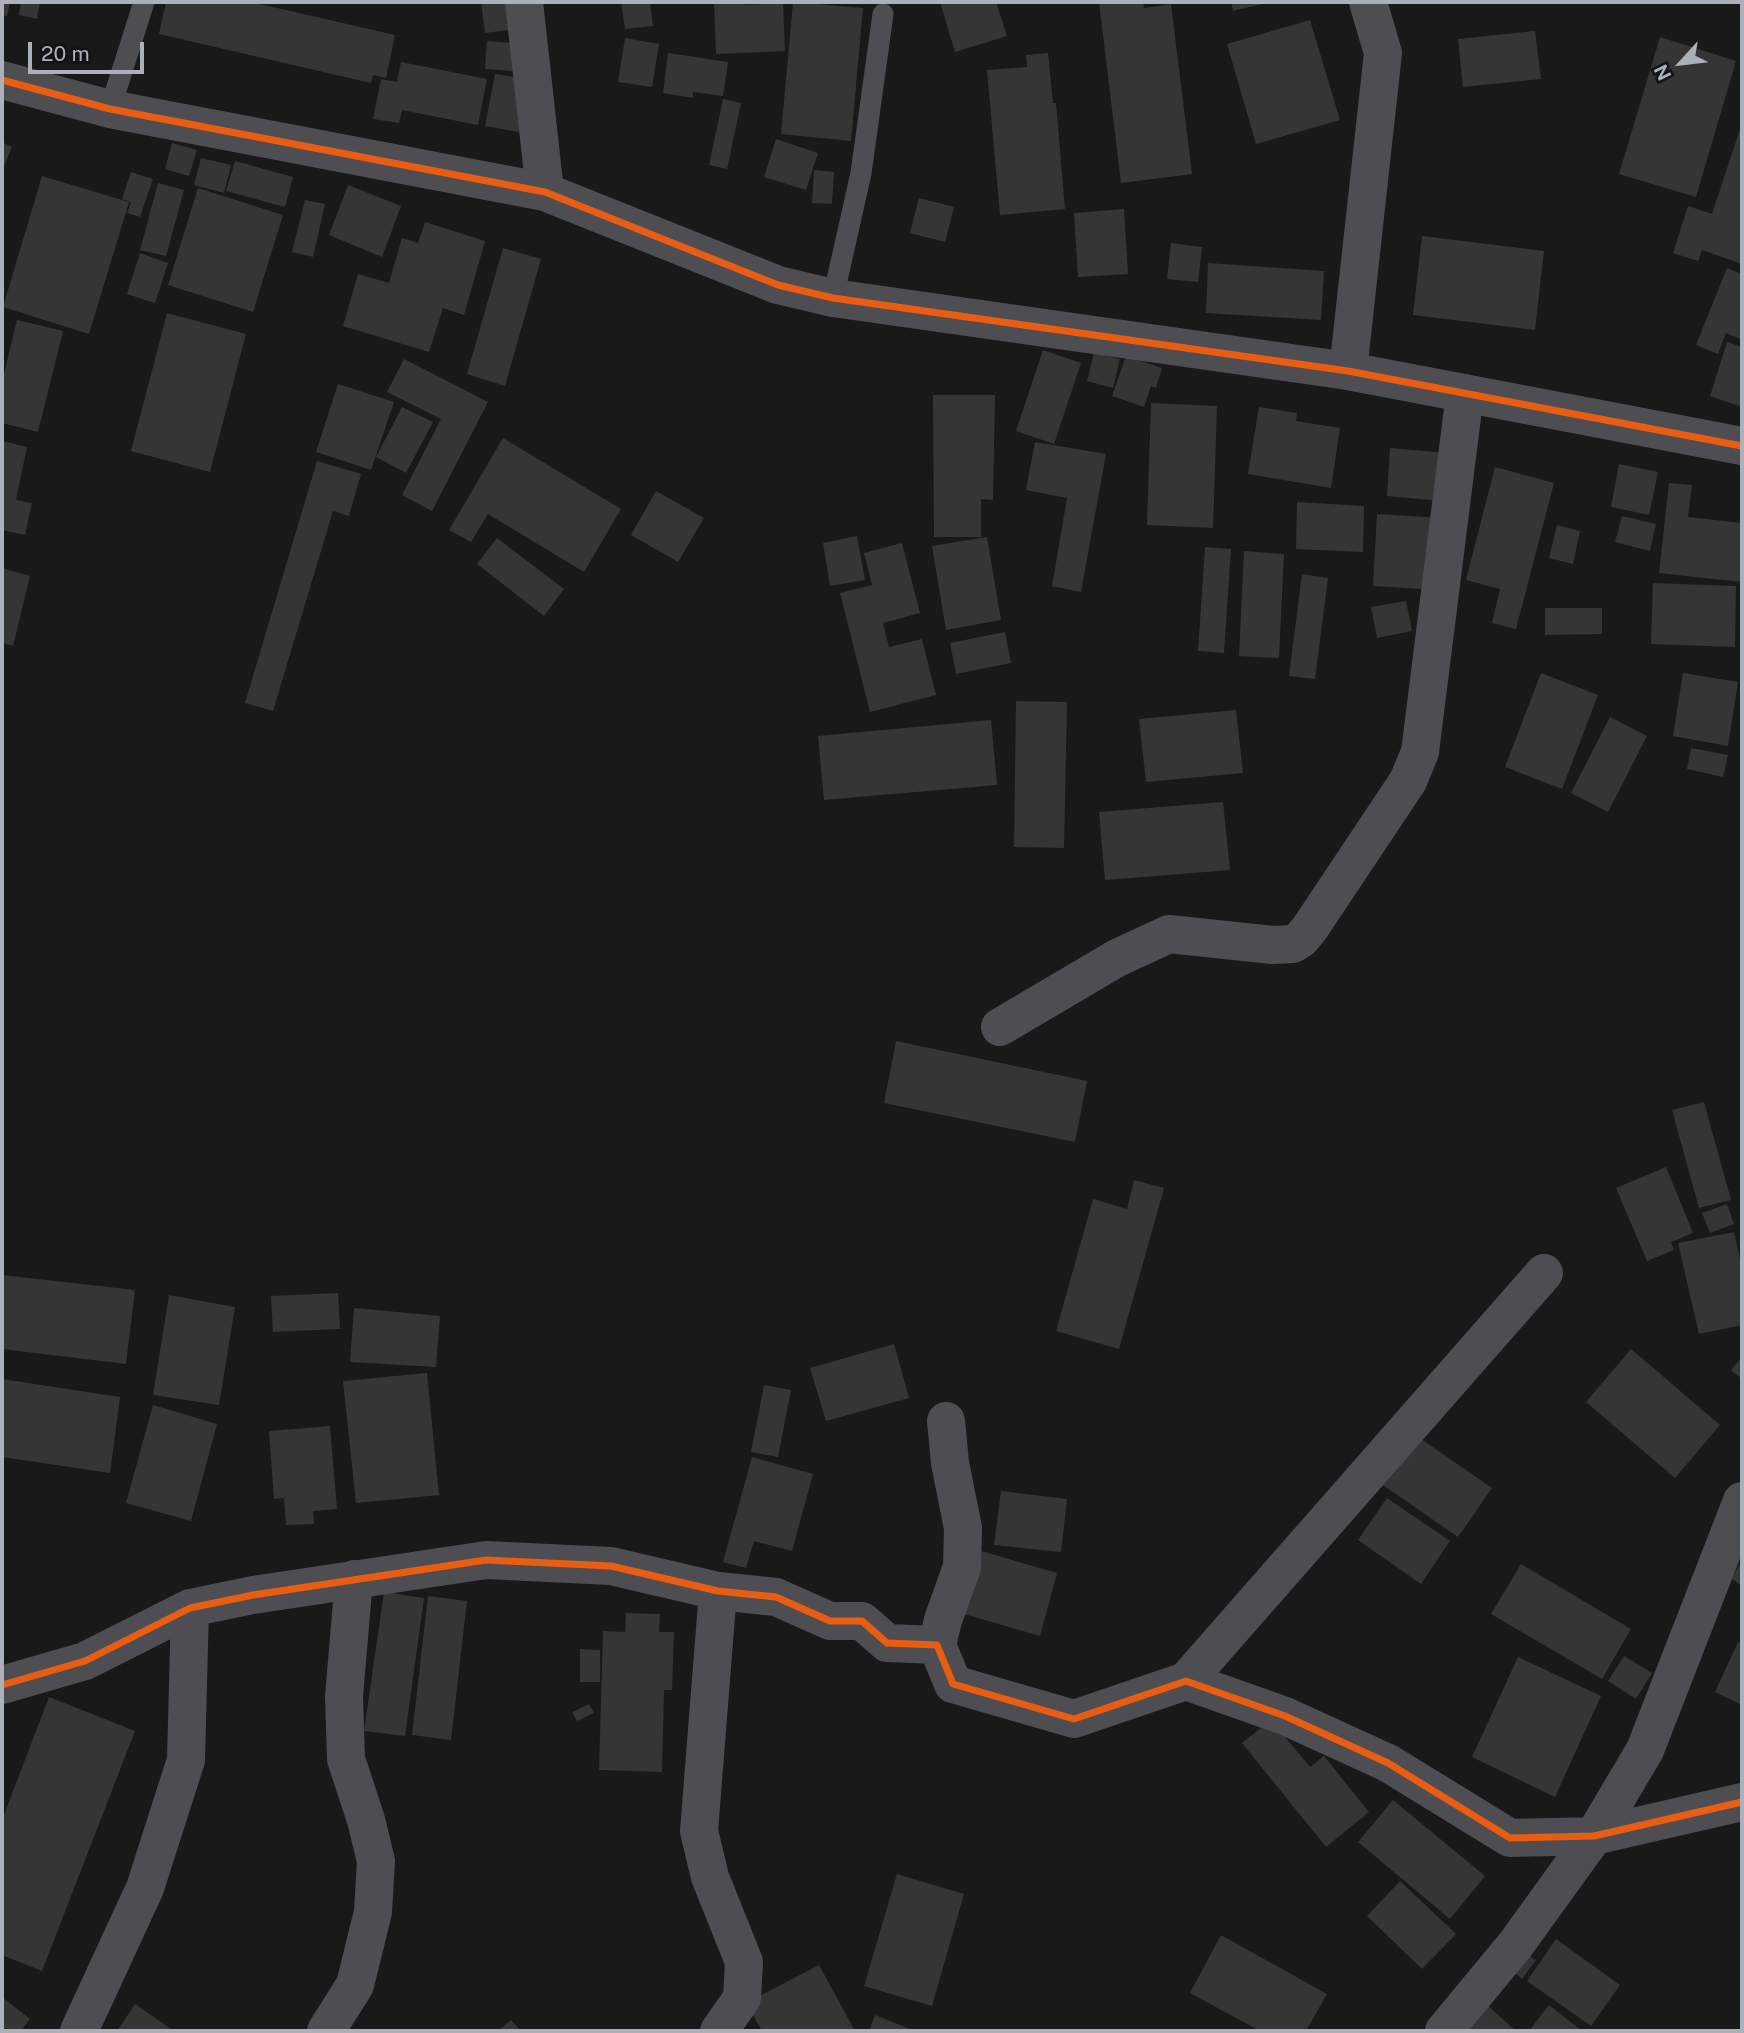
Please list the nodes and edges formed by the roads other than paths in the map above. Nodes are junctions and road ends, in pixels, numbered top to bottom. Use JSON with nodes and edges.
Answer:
{"nodes":[{"id":1,"x":144,"y":2,"type":"edge"},
{"id":2,"x":524,"y":2,"type":"edge"},
{"id":3,"x":1368,"y":2,"type":"edge"},
{"id":4,"x":883,"y":14,"type":"dead end"},
{"id":5,"x":2,"y":80,"type":"edge"},
{"id":6,"x":110,"y":108,"type":"junction"},
{"id":7,"x":545,"y":192,"type":"junction"},
{"id":8,"x":833,"y":298,"type":"junction"},
{"id":9,"x":1348,"y":371,"type":"junction"},
{"id":10,"x":1465,"y":393,"type":"junction"},
{"id":11,"x":1742,"y":446,"type":"edge"},
{"id":12,"x":1000,"y":1027,"type":"dead end"},
{"id":13,"x":1544,"y":1273,"type":"dead end"},
{"id":14,"x":946,"y":1421,"type":"dead end"},
{"id":15,"x":1742,"y":1501,"type":"edge"},
{"id":16,"x":354,"y":1579,"type":"junction"},
{"id":17,"x":718,"y":1591,"type":"junction"},
{"id":18,"x":190,"y":1608,"type":"junction"},
{"id":19,"x":937,"y":1646,"type":"junction"},
{"id":20,"x":1186,"y":1681,"type":"junction"},
{"id":21,"x":2,"y":1685,"type":"edge"},
{"id":22,"x":1742,"y":1802,"type":"edge"},
{"id":23,"x":1594,"y":1836,"type":"junction"},
{"id":24,"x":79,"y":2031,"type":"edge"},
{"id":25,"x":326,"y":2031,"type":"edge"},
{"id":26,"x":719,"y":2031,"type":"edge"},
{"id":27,"x":1444,"y":2031,"type":"edge"}],
"edges":[{"from":1,"to":6,"type":"lane"},
{"from":2,"to":7,"type":"street"},
{"from":3,"to":9,"type":"street"},
{"from":4,"to":8,"type":"lane"},
{"from":5,"to":6,"type":"street"},
{"from":6,"to":7,"type":"street"},
{"from":7,"to":8,"type":"street"},
{"from":8,"to":9,"type":"street"},
{"from":9,"to":10,"type":"street"},
{"from":10,"to":11,"type":"street"},
{"from":10,"to":12,"type":"street"},
{"from":13,"to":20,"type":"street"},
{"from":14,"to":19,"type":"street"},
{"from":15,"to":23,"type":"street"},
{"from":16,"to":17,"type":"street"},
{"from":16,"to":18,"type":"street"},
{"from":16,"to":25,"type":"street"},
{"from":17,"to":19,"type":"street"},
{"from":17,"to":26,"type":"street"},
{"from":18,"to":21,"type":"street"},
{"from":18,"to":24,"type":"street"},
{"from":19,"to":20,"type":"street"},
{"from":20,"to":23,"type":"street"},
{"from":22,"to":23,"type":"street"},
{"from":23,"to":27,"type":"street"}]}
